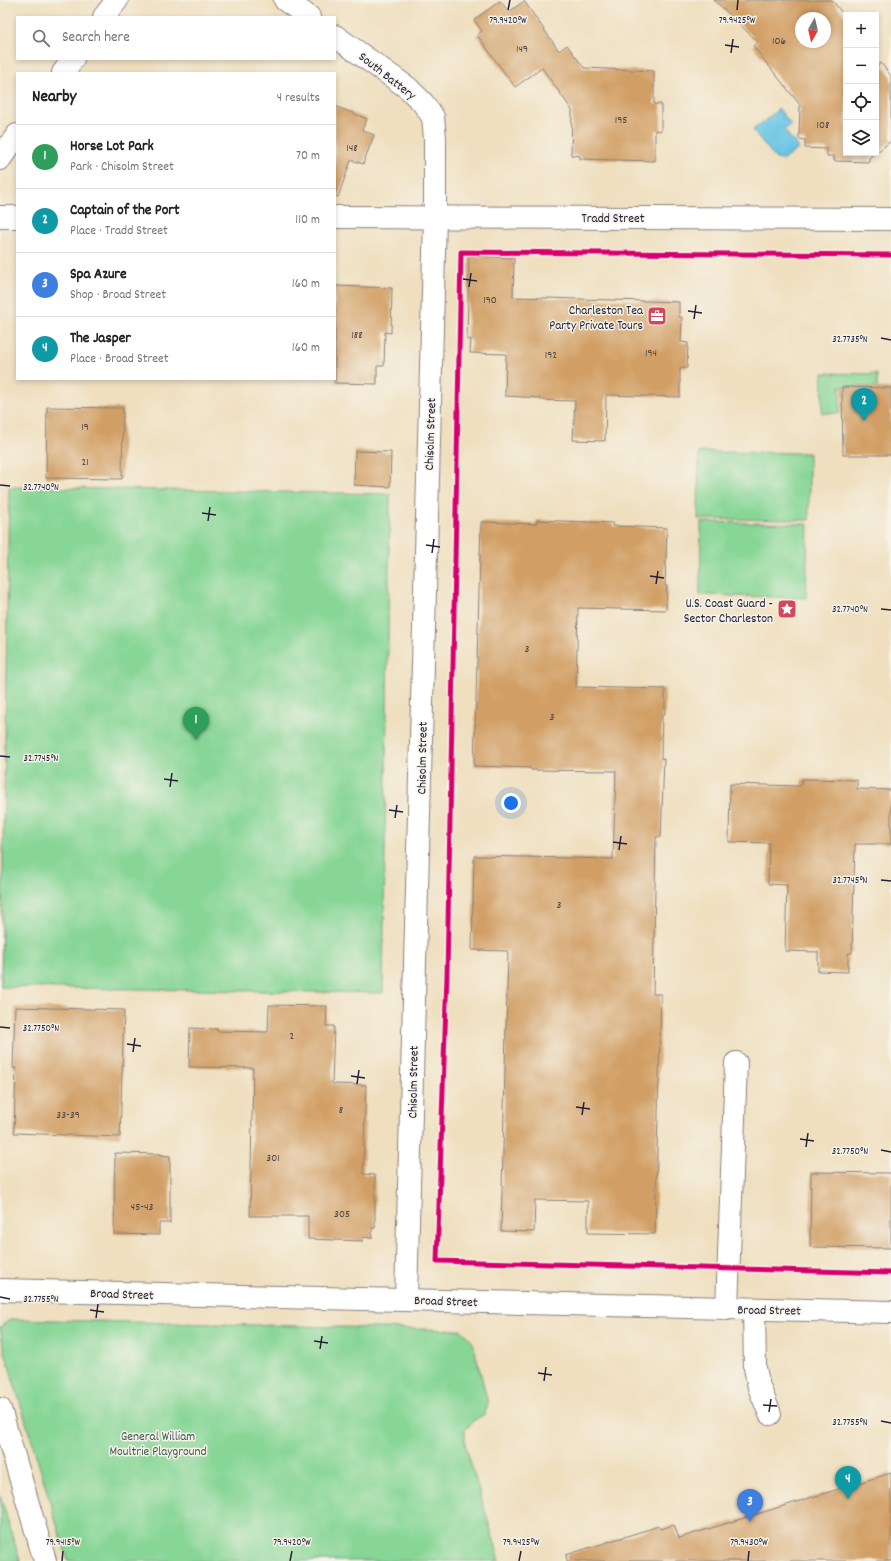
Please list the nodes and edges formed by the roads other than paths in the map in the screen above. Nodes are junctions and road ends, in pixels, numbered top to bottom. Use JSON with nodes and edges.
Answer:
{"nodes":[{"id":1,"x":117,"y":0,"type":"edge"},
{"id":2,"x":285,"y":0,"type":"edge"},
{"id":3,"x":105,"y":16,"type":"edge"},
{"id":4,"x":308,"y":16,"type":"edge"},
{"id":5,"x":336,"y":37,"type":"edge"},
{"id":6,"x":72,"y":60,"type":"edge"},
{"id":7,"x":64,"y":72,"type":"edge"},
{"id":8,"x":16,"y":137,"type":"edge"},
{"id":9,"x":0,"y":158,"type":"edge"},
{"id":10,"x":0,"y":217,"type":"edge"},
{"id":11,"x":16,"y":217,"type":"edge"},
{"id":12,"x":336,"y":217,"type":"edge"},
{"id":13,"x":435,"y":217,"type":"junction"},
{"id":14,"x":891,"y":219,"type":"edge"},
{"id":15,"x":736,"y":1063,"type":"dead end"},
{"id":16,"x":0,"y":1290,"type":"edge"},
{"id":17,"x":406,"y":1299,"type":"junction"},
{"id":18,"x":727,"y":1308,"type":"junction"},
{"id":19,"x":754,"y":1309,"type":"junction"},
{"id":20,"x":891,"y":1312,"type":"edge"},
{"id":21,"x":0,"y":1409,"type":"edge"},
{"id":22,"x":770,"y":1414,"type":"dead end"},
{"id":23,"x":45,"y":1561,"type":"edge"}],
"edges":[{"from":1,"to":3,"type":"street"},
{"from":2,"to":4,"type":"street"},
{"from":5,"to":13,"type":"street","name":"South Battery"},
{"from":6,"to":7,"type":"street"},
{"from":8,"to":9,"type":"street"},
{"from":10,"to":11,"type":"street"},
{"from":12,"to":13,"type":"street","name":"Tradd Street"},
{"from":13,"to":14,"type":"street","name":"Tradd Street"},
{"from":13,"to":17,"type":"street","name":"Chisolm Street"},
{"from":15,"to":18,"type":"street"},
{"from":16,"to":17,"type":"street","name":"Broad Street"},
{"from":17,"to":18,"type":"street","name":"Broad Street"},
{"from":18,"to":19,"type":"street","name":"Broad Street"},
{"from":19,"to":20,"type":"street","name":"Broad Street"},
{"from":19,"to":22,"type":"street"},
{"from":21,"to":23,"type":"street"}]}
